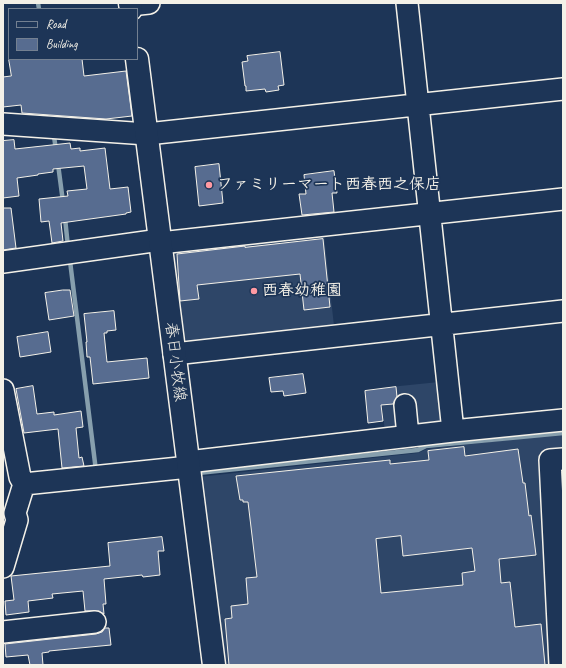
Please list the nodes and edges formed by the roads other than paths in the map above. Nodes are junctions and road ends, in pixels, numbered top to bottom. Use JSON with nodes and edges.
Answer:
{"nodes":[{"id":1,"x":407,"y":3,"type":"edge"},
{"id":2,"x":137,"y":60,"type":"edge"},
{"id":3,"x":563,"y":89,"type":"edge"},
{"id":4,"x":418,"y":105,"type":"junction"},
{"id":5,"x":3,"y":124,"type":"edge"},
{"id":6,"x":147,"y":134,"type":"junction"},
{"id":7,"x":563,"y":199,"type":"edge"},
{"id":8,"x":430,"y":214,"type":"junction"},
{"id":9,"x":160,"y":242,"type":"junction"},
{"id":10,"x":3,"y":262,"type":"edge"},
{"id":11,"x":563,"y":311,"type":"edge"},
{"id":12,"x":442,"y":324,"type":"junction"},
{"id":13,"x":174,"y":354,"type":"junction"},
{"id":14,"x":3,"y":390,"type":"edge"},
{"id":15,"x":405,"y":405,"type":"dead end"},
{"id":16,"x":563,"y":420,"type":"edge"},
{"id":17,"x":453,"y":431,"type":"junction"},
{"id":18,"x":408,"y":436,"type":"junction"},
{"id":19,"x":563,"y":460,"type":"edge"},
{"id":20,"x":10,"y":463,"type":"edge"},
{"id":21,"x":188,"y":464,"type":"junction"},
{"id":22,"x":24,"y":484,"type":"junction"},
{"id":23,"x":3,"y":567,"type":"edge"},
{"id":24,"x":95,"y":622,"type":"dead end"},
{"id":25,"x":3,"y":632,"type":"edge"},
{"id":26,"x":214,"y":665,"type":"edge"},
{"id":27,"x":560,"y":665,"type":"edge"}],
"edges":[{"from":1,"to":4,"type":"street"},
{"from":2,"to":6,"type":"main road","name":"春日小牧線"},
{"from":3,"to":4,"type":"street"},
{"from":4,"to":6,"type":"street"},
{"from":4,"to":8,"type":"street"},
{"from":5,"to":6,"type":"street"},
{"from":6,"to":9,"type":"main road","name":"春日小牧線"},
{"from":7,"to":8,"type":"street"},
{"from":8,"to":9,"type":"street"},
{"from":8,"to":12,"type":"street"},
{"from":9,"to":10,"type":"street"},
{"from":9,"to":13,"type":"main road","name":"春日小牧線"},
{"from":11,"to":12,"type":"street"},
{"from":12,"to":13,"type":"street"},
{"from":12,"to":17,"type":"street"},
{"from":13,"to":21,"type":"main road","name":"春日小牧線"},
{"from":14,"to":20,"type":"street"},
{"from":15,"to":18,"type":"street"},
{"from":16,"to":17,"type":"street"},
{"from":17,"to":18,"type":"street"},
{"from":18,"to":21,"type":"street"},
{"from":19,"to":27,"type":"street"},
{"from":20,"to":22,"type":"street"},
{"from":21,"to":22,"type":"street"},
{"from":21,"to":26,"type":"main road","name":"春日小牧線"},
{"from":22,"to":23,"type":"street"},
{"from":24,"to":25,"type":"street"}]}
